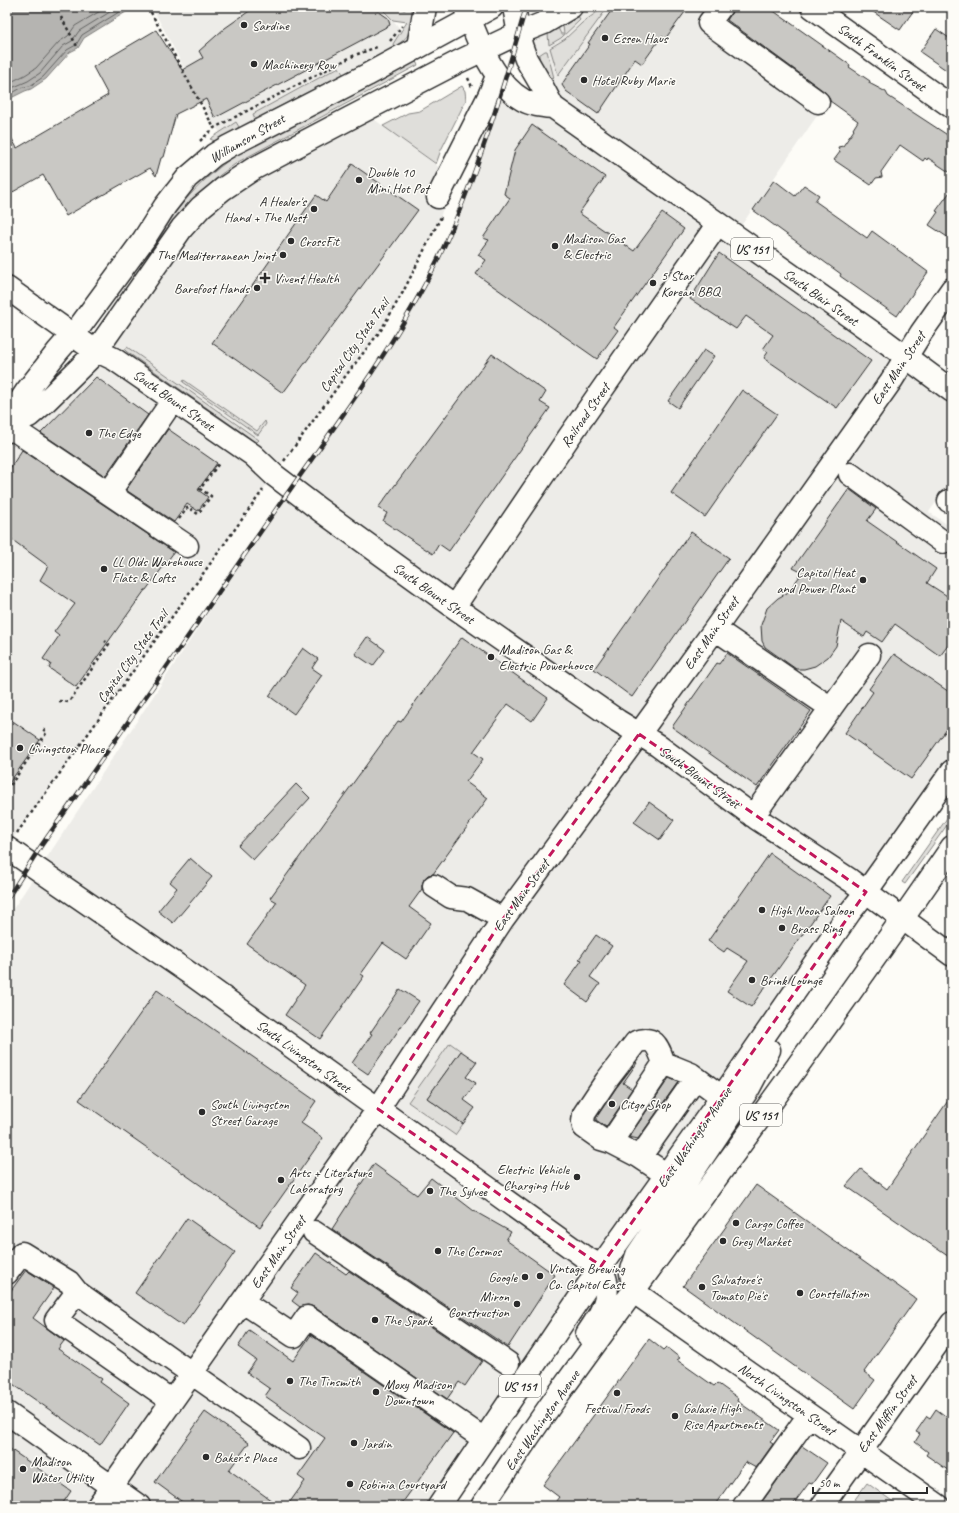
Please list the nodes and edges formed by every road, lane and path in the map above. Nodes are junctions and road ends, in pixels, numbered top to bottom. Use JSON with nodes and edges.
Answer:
{"nodes":[{"id":1,"x":148,"y":7,"type":"edge"},
{"id":2,"x":425,"y":7,"type":"edge"},
{"id":3,"x":492,"y":7,"type":"edge"},
{"id":4,"x":514,"y":7,"type":"edge"},
{"id":5,"x":571,"y":7,"type":"edge"},
{"id":6,"x":721,"y":7,"type":"edge"},
{"id":7,"x":812,"y":7,"type":"edge"},
{"id":8,"x":467,"y":14,"type":"edge"},
{"id":9,"x":61,"y":17,"type":"dead end"},
{"id":10,"x":519,"y":33,"type":"junction"},
{"id":11,"x":418,"y":46,"type":"junction"},
{"id":12,"x":78,"y":48,"type":"dead end"},
{"id":13,"x":483,"y":50,"type":"junction"},
{"id":14,"x":466,"y":75,"type":"dead end"},
{"id":15,"x":497,"y":76,"type":"junction"},
{"id":16,"x":472,"y":85,"type":"dead end"},
{"id":17,"x":818,"y":102,"type":"dead end"},
{"id":18,"x":552,"y":107,"type":"junction"},
{"id":19,"x":952,"y":107,"type":"edge"},
{"id":20,"x":214,"y":128,"type":"dead end"},
{"id":21,"x":441,"y":204,"type":"joint"},
{"id":22,"x":717,"y":225,"type":"junction"},
{"id":23,"x":7,"y":288,"type":"edge"},
{"id":24,"x":952,"y":289,"type":"edge"},
{"id":25,"x":73,"y":335,"type":"junction"},
{"id":26,"x":96,"y":350,"type":"junction"},
{"id":27,"x":906,"y":357,"type":"junction"},
{"id":28,"x":952,"y":391,"type":"edge"},
{"id":29,"x":174,"y":400,"type":"junction"},
{"id":30,"x":10,"y":427,"type":"edge"},
{"id":31,"x":285,"y":458,"type":"dead end"},
{"id":32,"x":220,"y":462,"type":"dead end"},
{"id":33,"x":850,"y":474,"type":"dead end"},
{"id":34,"x":262,"y":492,"type":"dead end"},
{"id":35,"x":109,"y":493,"type":"junction"},
{"id":36,"x":177,"y":523,"type":"dead end"},
{"id":37,"x":943,"y":542,"type":"dead end"},
{"id":38,"x":188,"y":546,"type":"dead end"},
{"id":39,"x":454,"y":607,"type":"junction"},
{"id":40,"x":715,"y":629,"type":"junction"},
{"id":41,"x":105,"y":641,"type":"dead end"},
{"id":42,"x":869,"y":655,"type":"dead end"},
{"id":43,"x":59,"y":701,"type":"dead end"},
{"id":44,"x":831,"y":708,"type":"junction"},
{"id":45,"x":42,"y":729,"type":"dead end"},
{"id":46,"x":639,"y":734,"type":"junction"},
{"id":47,"x":952,"y":771,"type":"edge"},
{"id":48,"x":7,"y":790,"type":"edge"},
{"id":49,"x":753,"y":816,"type":"junction"},
{"id":50,"x":13,"y":840,"type":"edge"},
{"id":51,"x":952,"y":847,"type":"edge"},
{"id":52,"x":434,"y":886,"type":"dead end"},
{"id":53,"x":866,"y":892,"type":"junction"},
{"id":54,"x":503,"y":919,"type":"junction"},
{"id":55,"x":902,"y":919,"type":"junction"},
{"id":56,"x":952,"y":955,"type":"edge"},
{"id":57,"x":775,"y":1020,"type":"junction"},
{"id":58,"x":664,"y":1063,"type":"junction"},
{"id":59,"x":696,"y":1078,"type":"junction"},
{"id":60,"x":722,"y":1097,"type":"junction"},
{"id":61,"x":378,"y":1109,"type":"junction"},
{"id":62,"x":611,"y":1142,"type":"junction"},
{"id":63,"x":640,"y":1157,"type":"junction"},
{"id":64,"x":667,"y":1175,"type":"junction"},
{"id":65,"x":314,"y":1232,"type":"dead end"},
{"id":66,"x":600,"y":1266,"type":"junction"},
{"id":67,"x":7,"y":1274,"type":"edge"},
{"id":68,"x":77,"y":1292,"type":"junction"},
{"id":69,"x":634,"y":1292,"type":"junction"},
{"id":70,"x":243,"y":1302,"type":"junction"},
{"id":71,"x":952,"y":1323,"type":"edge"},
{"id":72,"x":508,"y":1363,"type":"dead end"},
{"id":73,"x":192,"y":1373,"type":"junction"},
{"id":74,"x":172,"y":1401,"type":"junction"},
{"id":75,"x":7,"y":1413,"type":"edge"},
{"id":76,"x":809,"y":1415,"type":"junction"},
{"id":77,"x":484,"y":1439,"type":"junction"},
{"id":78,"x":299,"y":1448,"type":"dead end"},
{"id":79,"x":861,"y":1451,"type":"junction"},
{"id":80,"x":111,"y":1487,"type":"junction"},
{"id":81,"x":98,"y":1506,"type":"edge"},
{"id":82,"x":139,"y":1506,"type":"edge"},
{"id":83,"x":439,"y":1506,"type":"edge"},
{"id":84,"x":469,"y":1506,"type":"edge"},
{"id":85,"x":482,"y":1506,"type":"edge"},
{"id":86,"x":744,"y":1506,"type":"edge"},
{"id":87,"x":822,"y":1506,"type":"edge"},
{"id":88,"x":939,"y":1506,"type":"edge"}],
"edges":[{"from":1,"to":20,"type":"path"},
{"from":2,"to":11,"type":"street"},
{"from":3,"to":8,"type":"street","name":"Williamson Street"},
{"from":4,"to":10,"type":"street"},
{"from":5,"to":10,"type":"street"},
{"from":6,"to":17,"type":"street"},
{"from":7,"to":19,"type":"street","name":"South Franklin Street"},
{"from":8,"to":11,"type":"street","name":"Williamson Street"},
{"from":8,"to":13,"type":"street","number":"US 151"},
{"from":9,"to":12,"type":"path"},
{"from":10,"to":13,"type":"street"},
{"from":10,"to":18,"type":"street"},
{"from":11,"to":25,"type":"street","name":"Williamson Street"},
{"from":13,"to":15,"type":"street","name":"South Blair Street","number":"US 151"},
{"from":13,"to":26,"type":"street"},
{"from":14,"to":16,"type":"path"},
{"from":15,"to":18,"type":"street","name":"South Blair Street","number":"US 151"},
{"from":15,"to":21,"type":"street"},
{"from":18,"to":22,"type":"street","name":"South Blair Street","number":"US 151"},
{"from":21,"to":31,"type":"path","name":"Capital City State Trail"},
{"from":22,"to":27,"type":"street","name":"South Blair Street","number":"US 151"},
{"from":22,"to":39,"type":"street","name":"Railroad Street"},
{"from":23,"to":25,"type":"street","name":"South Blount Street"},
{"from":24,"to":27,"type":"street","name":"East Main Street"},
{"from":25,"to":26,"type":"street","name":"South Blount Street"},
{"from":25,"to":30,"type":"street","name":"Williamson Street"},
{"from":26,"to":29,"type":"street","name":"South Blount Street"},
{"from":26,"to":30,"type":"street"},
{"from":27,"to":28,"type":"street","name":"South Blair Street","number":"US 151"},
{"from":27,"to":40,"type":"street","name":"East Main Street"},
{"from":29,"to":35,"type":"street"},
{"from":29,"to":39,"type":"street","name":"South Blount Street"},
{"from":30,"to":35,"type":"street"},
{"from":32,"to":36,"type":"path"},
{"from":33,"to":37,"type":"street"},
{"from":34,"to":50,"type":"path","name":"Capital City State Trail"},
{"from":35,"to":38,"type":"street"},
{"from":39,"to":46,"type":"street","name":"South Blount Street"},
{"from":40,"to":44,"type":"street"},
{"from":40,"to":46,"type":"street","name":"East Main Street"},
{"from":41,"to":43,"type":"path"},
{"from":42,"to":44,"type":"street"},
{"from":44,"to":49,"type":"street"},
{"from":45,"to":48,"type":"path"},
{"from":46,"to":49,"type":"street","name":"South Blount Street"},
{"from":46,"to":54,"type":"street","name":"East Main Street"},
{"from":47,"to":53,"type":"street","name":"East Washington Avenue","number":"US 151"},
{"from":49,"to":53,"type":"street","name":"South Blount Street"},
{"from":50,"to":61,"type":"street","name":"South Livingston Street"},
{"from":51,"to":55,"type":"street","name":"East Washington Avenue","number":"US 151"},
{"from":52,"to":54,"type":"street"},
{"from":53,"to":55,"type":"street","name":"South Blount Street"},
{"from":53,"to":57,"type":"street","name":"East Washington Avenue","number":"US 151"},
{"from":54,"to":61,"type":"street","name":"East Main Street"},
{"from":55,"to":56,"type":"street","name":"South Blount Street"},
{"from":55,"to":69,"type":"street","name":"East Washington Avenue","number":"US 151"},
{"from":57,"to":60,"type":"street","name":"East Washington Avenue","number":"US 151"},
{"from":57,"to":69,"type":"street"},
{"from":58,"to":59,"type":"street"},
{"from":58,"to":62,"type":"street"},
{"from":58,"to":62,"type":"street"},
{"from":59,"to":60,"type":"street"},
{"from":59,"to":63,"type":"street"},
{"from":60,"to":64,"type":"street","name":"East Washington Avenue","number":"US 151"},
{"from":61,"to":66,"type":"street","name":"South Livingston Street"},
{"from":61,"to":70,"type":"street","name":"East Main Street"},
{"from":62,"to":63,"type":"street"},
{"from":63,"to":64,"type":"street"},
{"from":64,"to":66,"type":"street","name":"East Washington Avenue","number":"US 151"},
{"from":65,"to":72,"type":"street"},
{"from":66,"to":77,"type":"street","name":"East Washington Avenue","number":"US 151"},
{"from":66,"to":84,"type":"street"},
{"from":67,"to":68,"type":"street"},
{"from":68,"to":73,"type":"street"},
{"from":68,"to":74,"type":"street"},
{"from":69,"to":76,"type":"street","name":"North Livingston Street"},
{"from":69,"to":85,"type":"street","name":"East Washington Avenue","number":"US 151"},
{"from":70,"to":73,"type":"street","name":"East Main Street"},
{"from":70,"to":77,"type":"street"},
{"from":71,"to":79,"type":"street","name":"East Mifflin Street"},
{"from":73,"to":74,"type":"street","name":"East Main Street"},
{"from":73,"to":78,"type":"street"},
{"from":74,"to":80,"type":"street","name":"East Main Street"},
{"from":75,"to":80,"type":"street"},
{"from":76,"to":79,"type":"street","name":"North Livingston Street"},
{"from":76,"to":86,"type":"street"},
{"from":77,"to":83,"type":"street","name":"East Washington Avenue","number":"US 151"},
{"from":79,"to":87,"type":"street","name":"East Mifflin Street"},
{"from":79,"to":88,"type":"street","name":"North Livingston Street"},
{"from":80,"to":81,"type":"street","name":"East Main Street"},
{"from":80,"to":82,"type":"street"}]}
